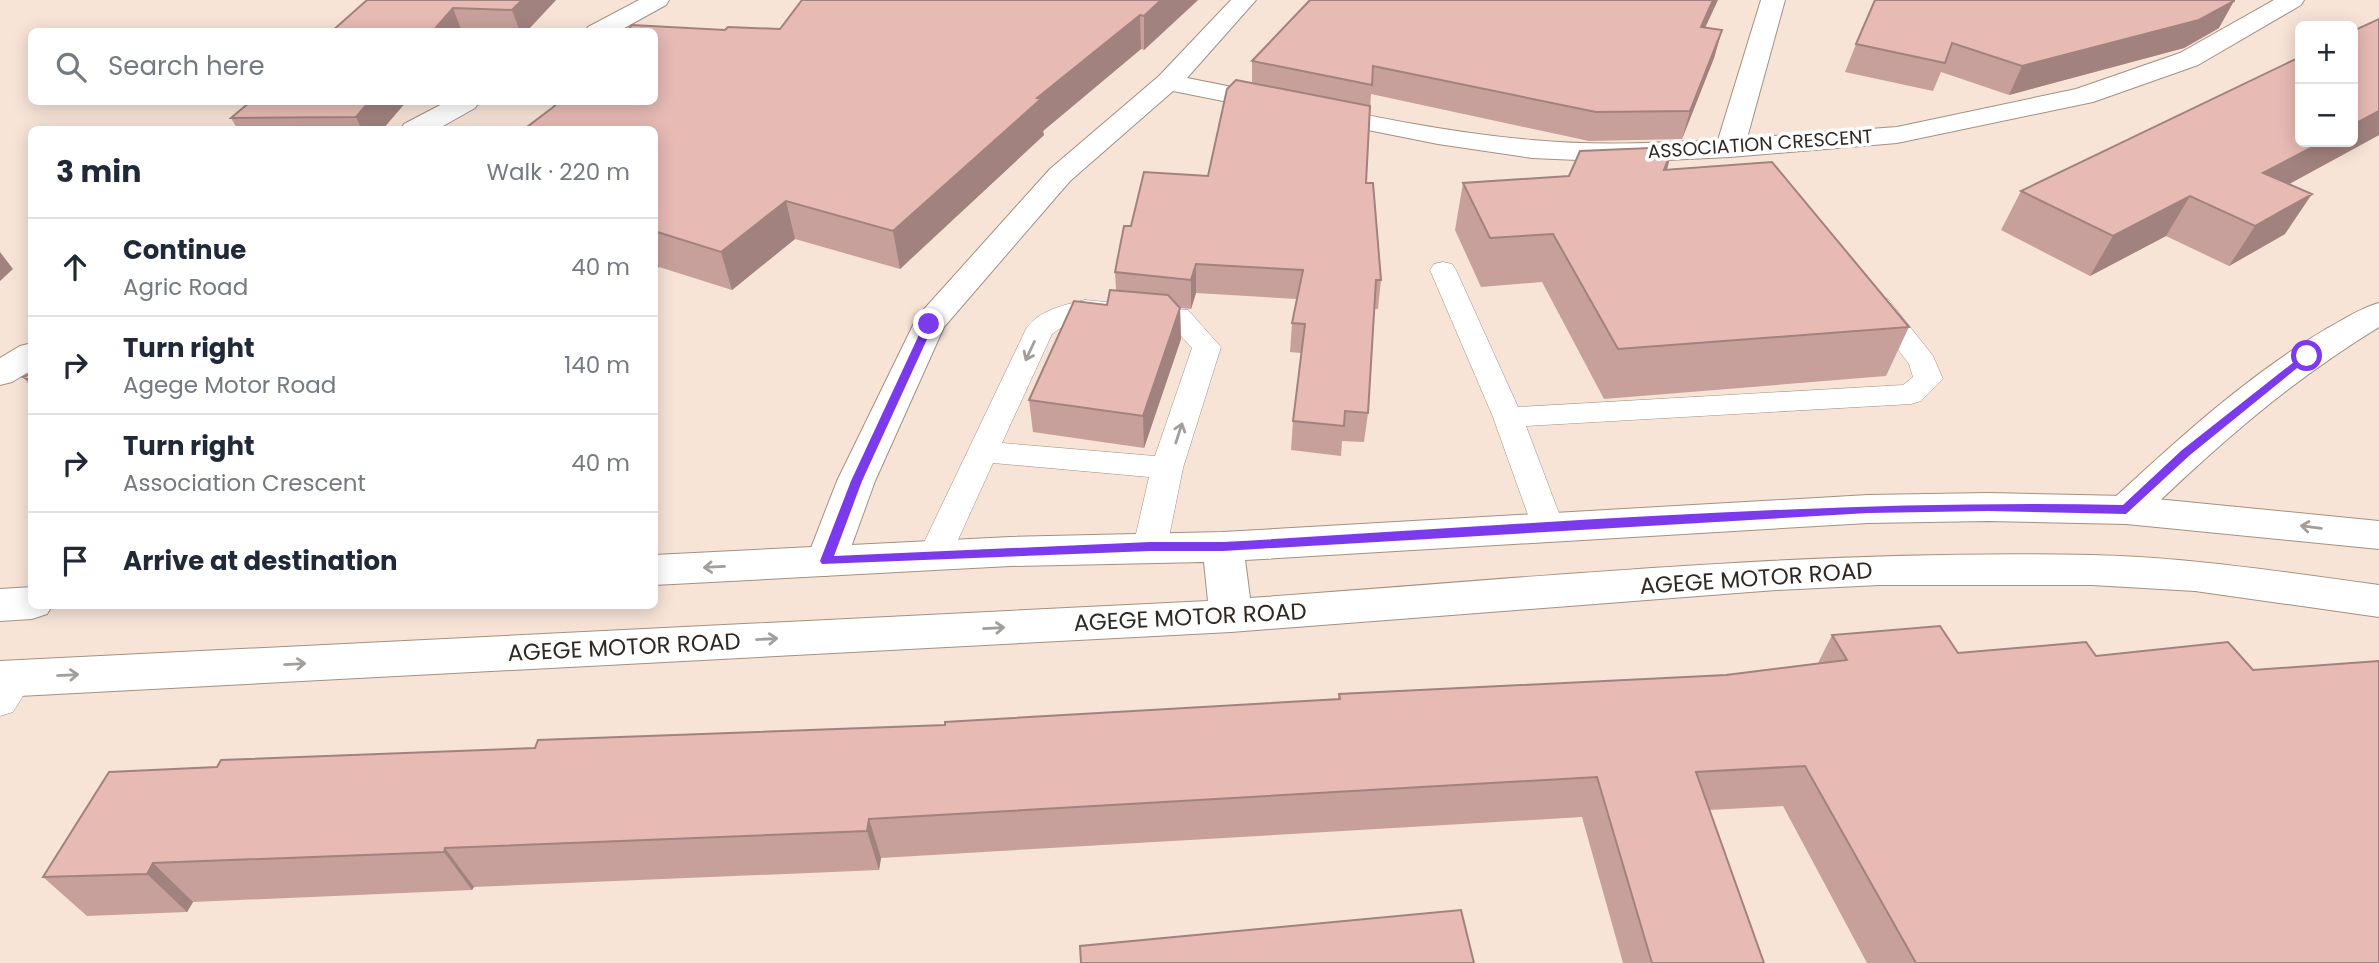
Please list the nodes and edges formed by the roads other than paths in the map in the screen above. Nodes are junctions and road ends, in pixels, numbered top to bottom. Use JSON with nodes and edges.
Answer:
{"nodes":[{"id":1,"x":657,"y":0,"type":"edge"},
{"id":2,"x":1244,"y":0,"type":"edge"},
{"id":3,"x":1773,"y":0,"type":"edge"},
{"id":4,"x":2292,"y":0,"type":"edge"},
{"id":5,"x":604,"y":28,"type":"edge"},
{"id":6,"x":1167,"y":82,"type":"junction"},
{"id":7,"x":460,"y":105,"type":"edge"},
{"id":8,"x":421,"y":126,"type":"edge"},
{"id":9,"x":1730,"y":148,"type":"junction"},
{"id":10,"x":1443,"y":270,"type":"dead end"},
{"id":11,"x":1865,"y":288,"type":"edge"},
{"id":12,"x":2379,"y":313,"type":"edge"},
{"id":13,"x":28,"y":356,"type":"edge"},
{"id":14,"x":0,"y":374,"type":"edge"},
{"id":15,"x":1508,"y":417,"type":"junction"},
{"id":16,"x":984,"y":452,"type":"junction"},
{"id":17,"x":1167,"y":468,"type":"junction"},
{"id":18,"x":2126,"y":510,"type":"junction"},
{"id":19,"x":1549,"y":529,"type":"junction"},
{"id":20,"x":2379,"y":535,"type":"edge"},
{"id":21,"x":1150,"y":547,"type":"junction"},
{"id":22,"x":1223,"y":547,"type":"junction"},
{"id":23,"x":935,"y":555,"type":"junction"},
{"id":24,"x":826,"y":561,"type":"junction"},
{"id":25,"x":658,"y":570,"type":"edge"},
{"id":26,"x":2379,"y":601,"type":"edge"},
{"id":27,"x":28,"y":603,"type":"edge"},
{"id":28,"x":0,"y":605,"type":"edge"},
{"id":29,"x":1231,"y":615,"type":"junction"},
{"id":30,"x":5,"y":686,"type":"edge"}],
"edges":[{"from":1,"to":5,"type":"street"},
{"from":2,"to":6,"type":"street"},
{"from":3,"to":9,"type":"street"},
{"from":4,"to":9,"type":"street","name":"ASSOCIATION CRESCENT"},
{"from":6,"to":9,"type":"street","name":"ASSOCIATION CRESCENT"},
{"from":6,"to":24,"type":"street"},
{"from":7,"to":8,"type":"street"},
{"from":10,"to":15,"type":"lane"},
{"from":11,"to":15,"type":"lane"},
{"from":12,"to":18,"type":"street"},
{"from":13,"to":14,"type":"street"},
{"from":15,"to":19,"type":"lane"},
{"from":16,"to":17,"type":"lane"},
{"from":17,"to":16,"type":"lane","one_way":true},
{"from":16,"to":23,"type":"lane"},
{"from":17,"to":21,"type":"lane"},
{"from":18,"to":19,"type":"street"},
{"from":20,"to":18,"type":"street","one_way":true},
{"from":19,"to":22,"type":"street"},
{"from":21,"to":22,"type":"street"},
{"from":21,"to":23,"type":"street"},
{"from":22,"to":29,"type":"street"},
{"from":23,"to":24,"type":"street"},
{"from":24,"to":25,"type":"street","one_way":true},
{"from":26,"to":29,"type":"street","name":"AGEGE MOTOR ROAD"},
{"from":27,"to":28,"type":"street"},
{"from":30,"to":29,"type":"street","name":"AGEGE MOTOR ROAD","one_way":true}]}
